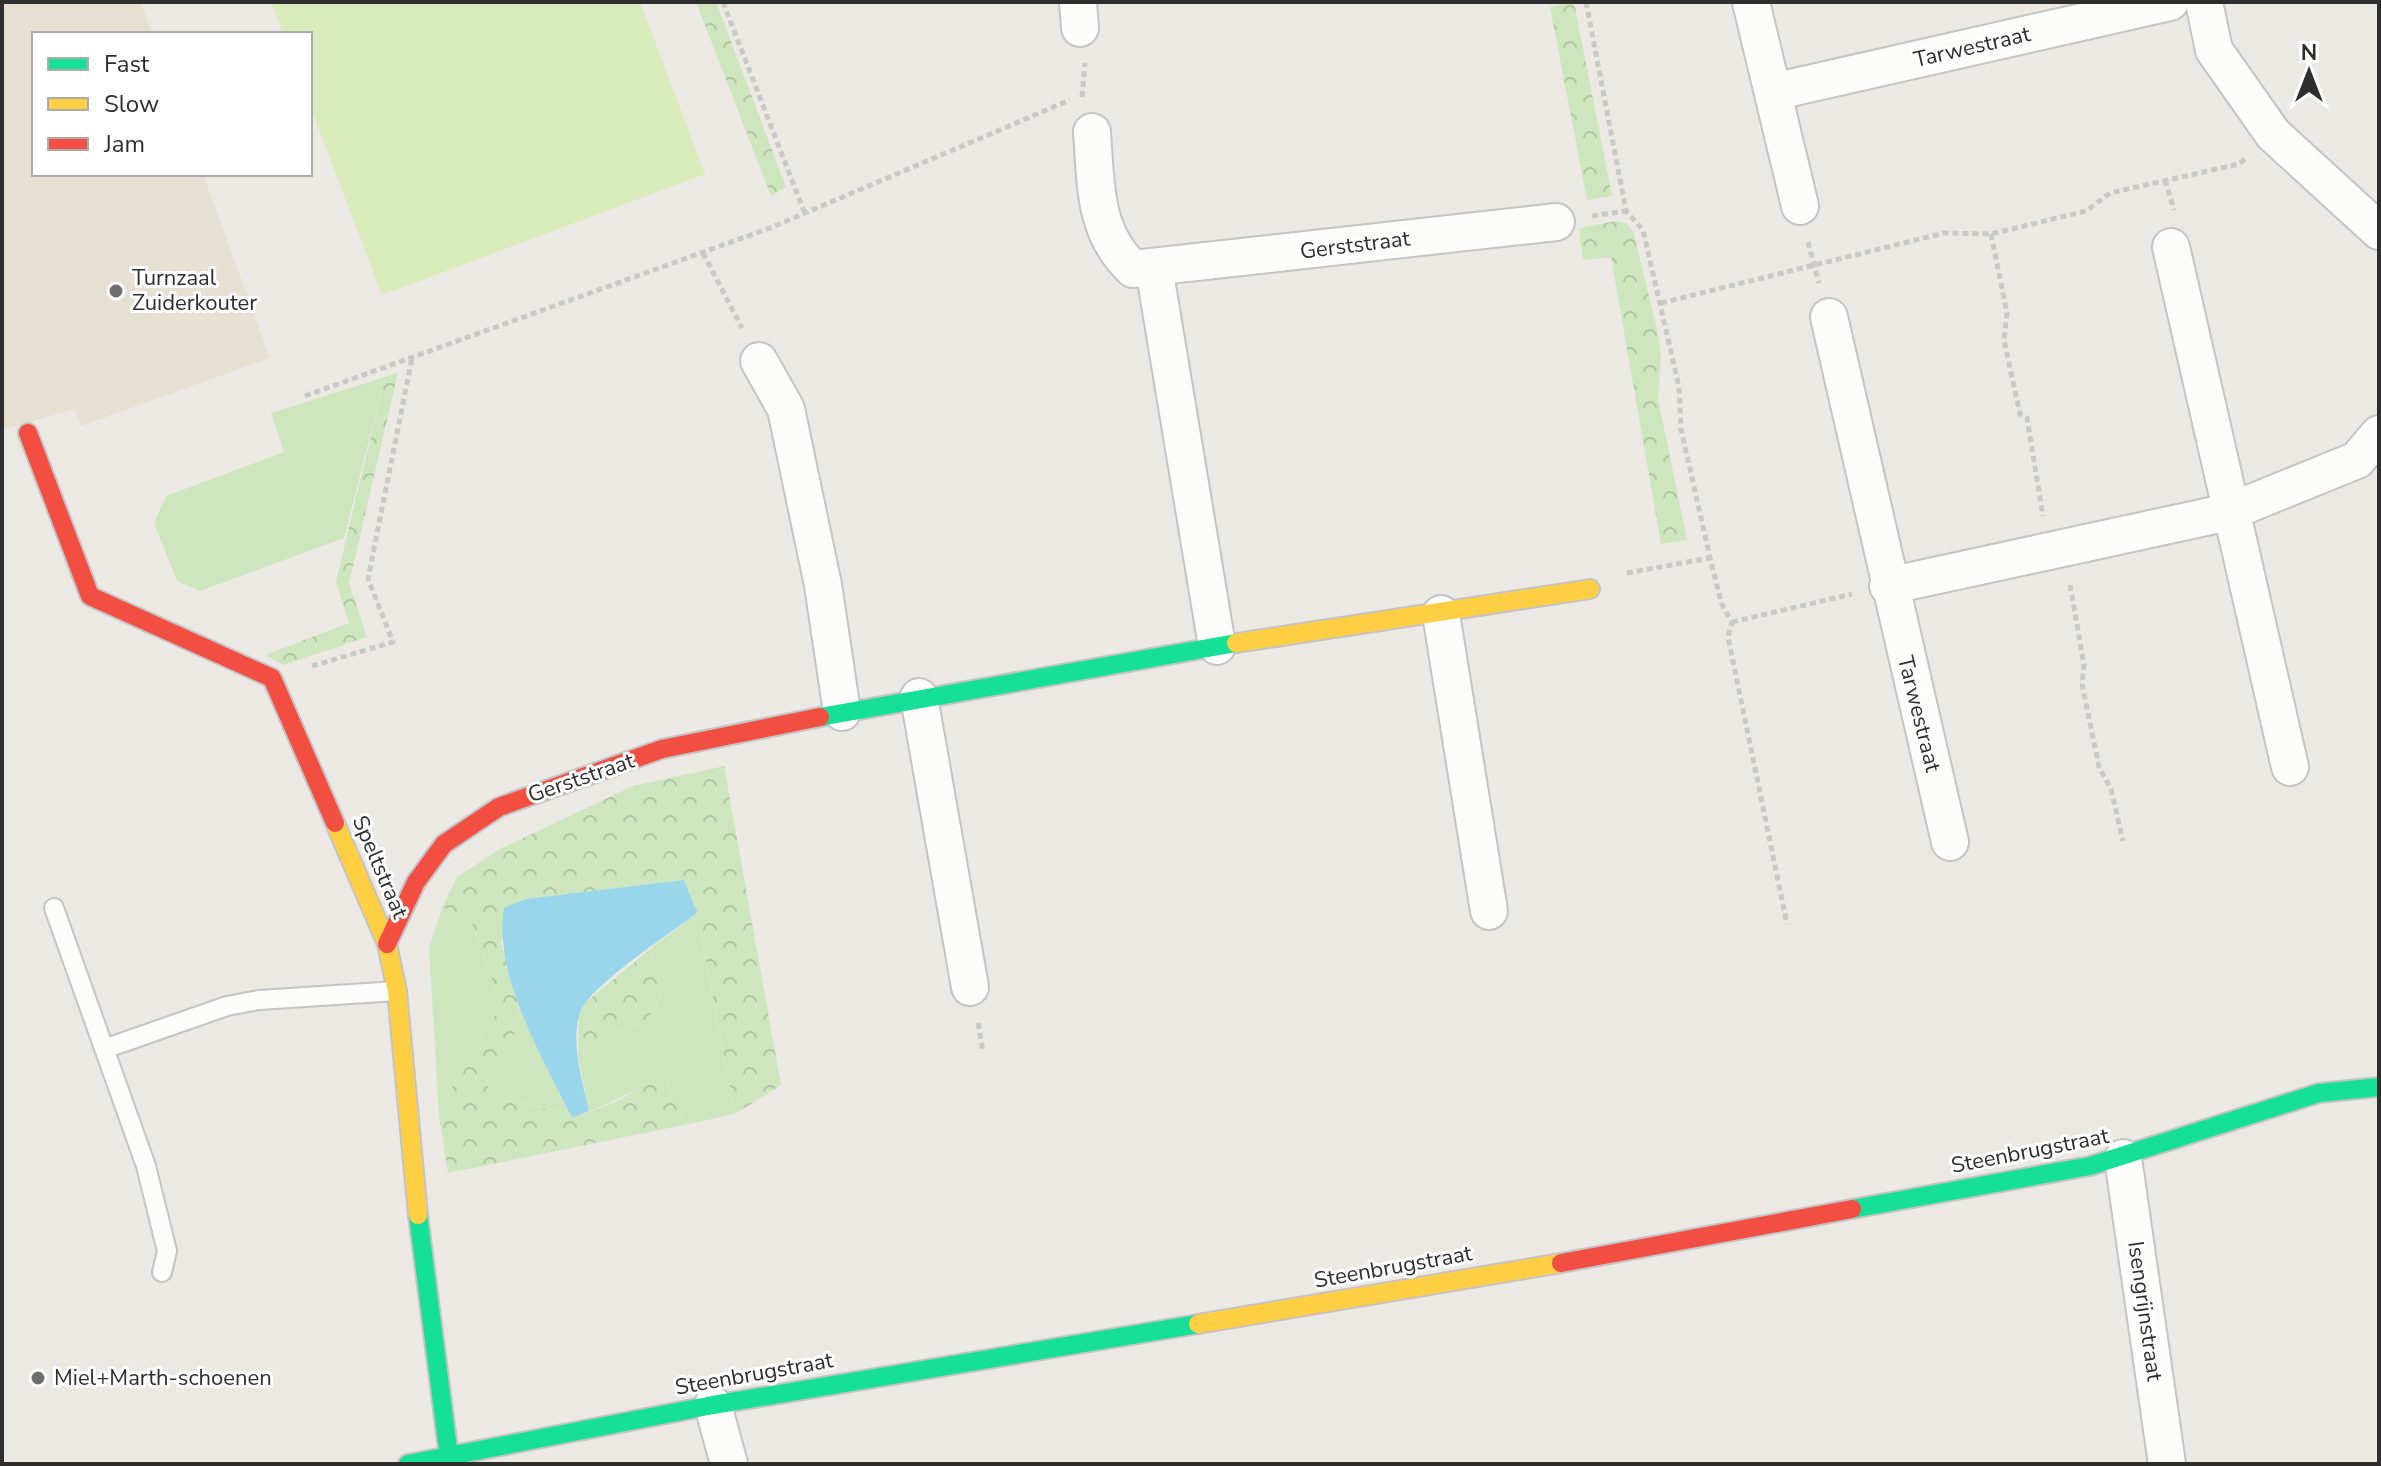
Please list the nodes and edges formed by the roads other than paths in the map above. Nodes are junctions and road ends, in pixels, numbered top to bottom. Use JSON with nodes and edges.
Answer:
{"nodes":[{"id":1,"x":1751,"y":2,"type":"edge"},
{"id":2,"x":2170,"y":2,"type":"edge"},
{"id":3,"x":2204,"y":2,"type":"edge"},
{"id":4,"x":1773,"y":92,"type":"junction"},
{"id":5,"x":1092,"y":132,"type":"dead end"},
{"id":6,"x":1800,"y":206,"type":"road end"},
{"id":7,"x":1556,"y":222,"type":"dead end"},
{"id":8,"x":2379,"y":231,"type":"edge"},
{"id":9,"x":2171,"y":247,"type":"dead end"},
{"id":10,"x":1154,"y":268,"type":"junction"},
{"id":11,"x":1829,"y":317,"type":"road end"},
{"id":12,"x":759,"y":361,"type":"road end"},
{"id":13,"x":28,"y":433,"type":"dead end"},
{"id":14,"x":2379,"y":434,"type":"edge"},
{"id":15,"x":2229,"y":512,"type":"junction"},
{"id":16,"x":1888,"y":586,"type":"junction"},
{"id":17,"x":1590,"y":589,"type":"road end"},
{"id":18,"x":1441,"y":614,"type":"junction"},
{"id":19,"x":1217,"y":646,"type":"junction"},
{"id":20,"x":919,"y":697,"type":"junction"},
{"id":21,"x":842,"y":712,"type":"junction"},
{"id":22,"x":2290,"y":767,"type":"dead end"},
{"id":23,"x":1950,"y":842,"type":"dead end"},
{"id":24,"x":54,"y":908,"type":"dead end"},
{"id":25,"x":1489,"y":911,"type":"dead end"},
{"id":26,"x":387,"y":944,"type":"junction"},
{"id":27,"x":970,"y":987,"type":"dead end"},
{"id":28,"x":397,"y":991,"type":"junction"},
{"id":29,"x":104,"y":1049,"type":"junction"},
{"id":30,"x":2379,"y":1087,"type":"edge"},
{"id":31,"x":2123,"y":1158,"type":"junction"},
{"id":32,"x":162,"y":1272,"type":"dead end"},
{"id":33,"x":713,"y":1405,"type":"junction"},
{"id":34,"x":449,"y":1457,"type":"junction"},
{"id":35,"x":408,"y":1464,"type":"edge"},
{"id":36,"x":729,"y":1464,"type":"edge"},
{"id":37,"x":2167,"y":1464,"type":"edge"}],
"edges":[{"from":1,"to":4,"type":"street"},
{"from":2,"to":4,"type":"street","name":"Tarwestraat"},
{"from":3,"to":8,"type":"street"},
{"from":4,"to":6,"type":"street"},
{"from":5,"to":10,"type":"street","name":"Gerststraat"},
{"from":7,"to":10,"type":"street","name":"Gerststraat"},
{"from":9,"to":15,"type":"street"},
{"from":10,"to":19,"type":"street"},
{"from":11,"to":16,"type":"street","name":"Tarwestraat"},
{"from":12,"to":21,"type":"street"},
{"from":13,"to":26,"type":"street","name":"Speltstraat"},
{"from":14,"to":15,"type":"street"},
{"from":15,"to":16,"type":"street"},
{"from":15,"to":22,"type":"street"},
{"from":16,"to":23,"type":"street","name":"Tarwestraat"},
{"from":17,"to":18,"type":"street","name":"Gerststraat"},
{"from":18,"to":19,"type":"street","name":"Gerststraat"},
{"from":18,"to":25,"type":"street"},
{"from":19,"to":20,"type":"street","name":"Gerststraat"},
{"from":20,"to":21,"type":"street","name":"Gerststraat"},
{"from":20,"to":27,"type":"street"},
{"from":21,"to":26,"type":"street","name":"Gerststraat"},
{"from":24,"to":29,"type":"lane"},
{"from":26,"to":28,"type":"street","name":"Speltstraat"},
{"from":28,"to":29,"type":"lane"},
{"from":28,"to":34,"type":"street","name":"Speltstraat"},
{"from":29,"to":32,"type":"lane"},
{"from":30,"to":31,"type":"street","name":"Steenbrugstraat"},
{"from":31,"to":33,"type":"street","name":"Steenbrugstraat"},
{"from":31,"to":37,"type":"street","name":"Isengrijnstraat"},
{"from":33,"to":34,"type":"street","name":"Steenbrugstraat"},
{"from":33,"to":36,"type":"street"},
{"from":34,"to":35,"type":"street","name":"Steenbrugstraat"}]}
